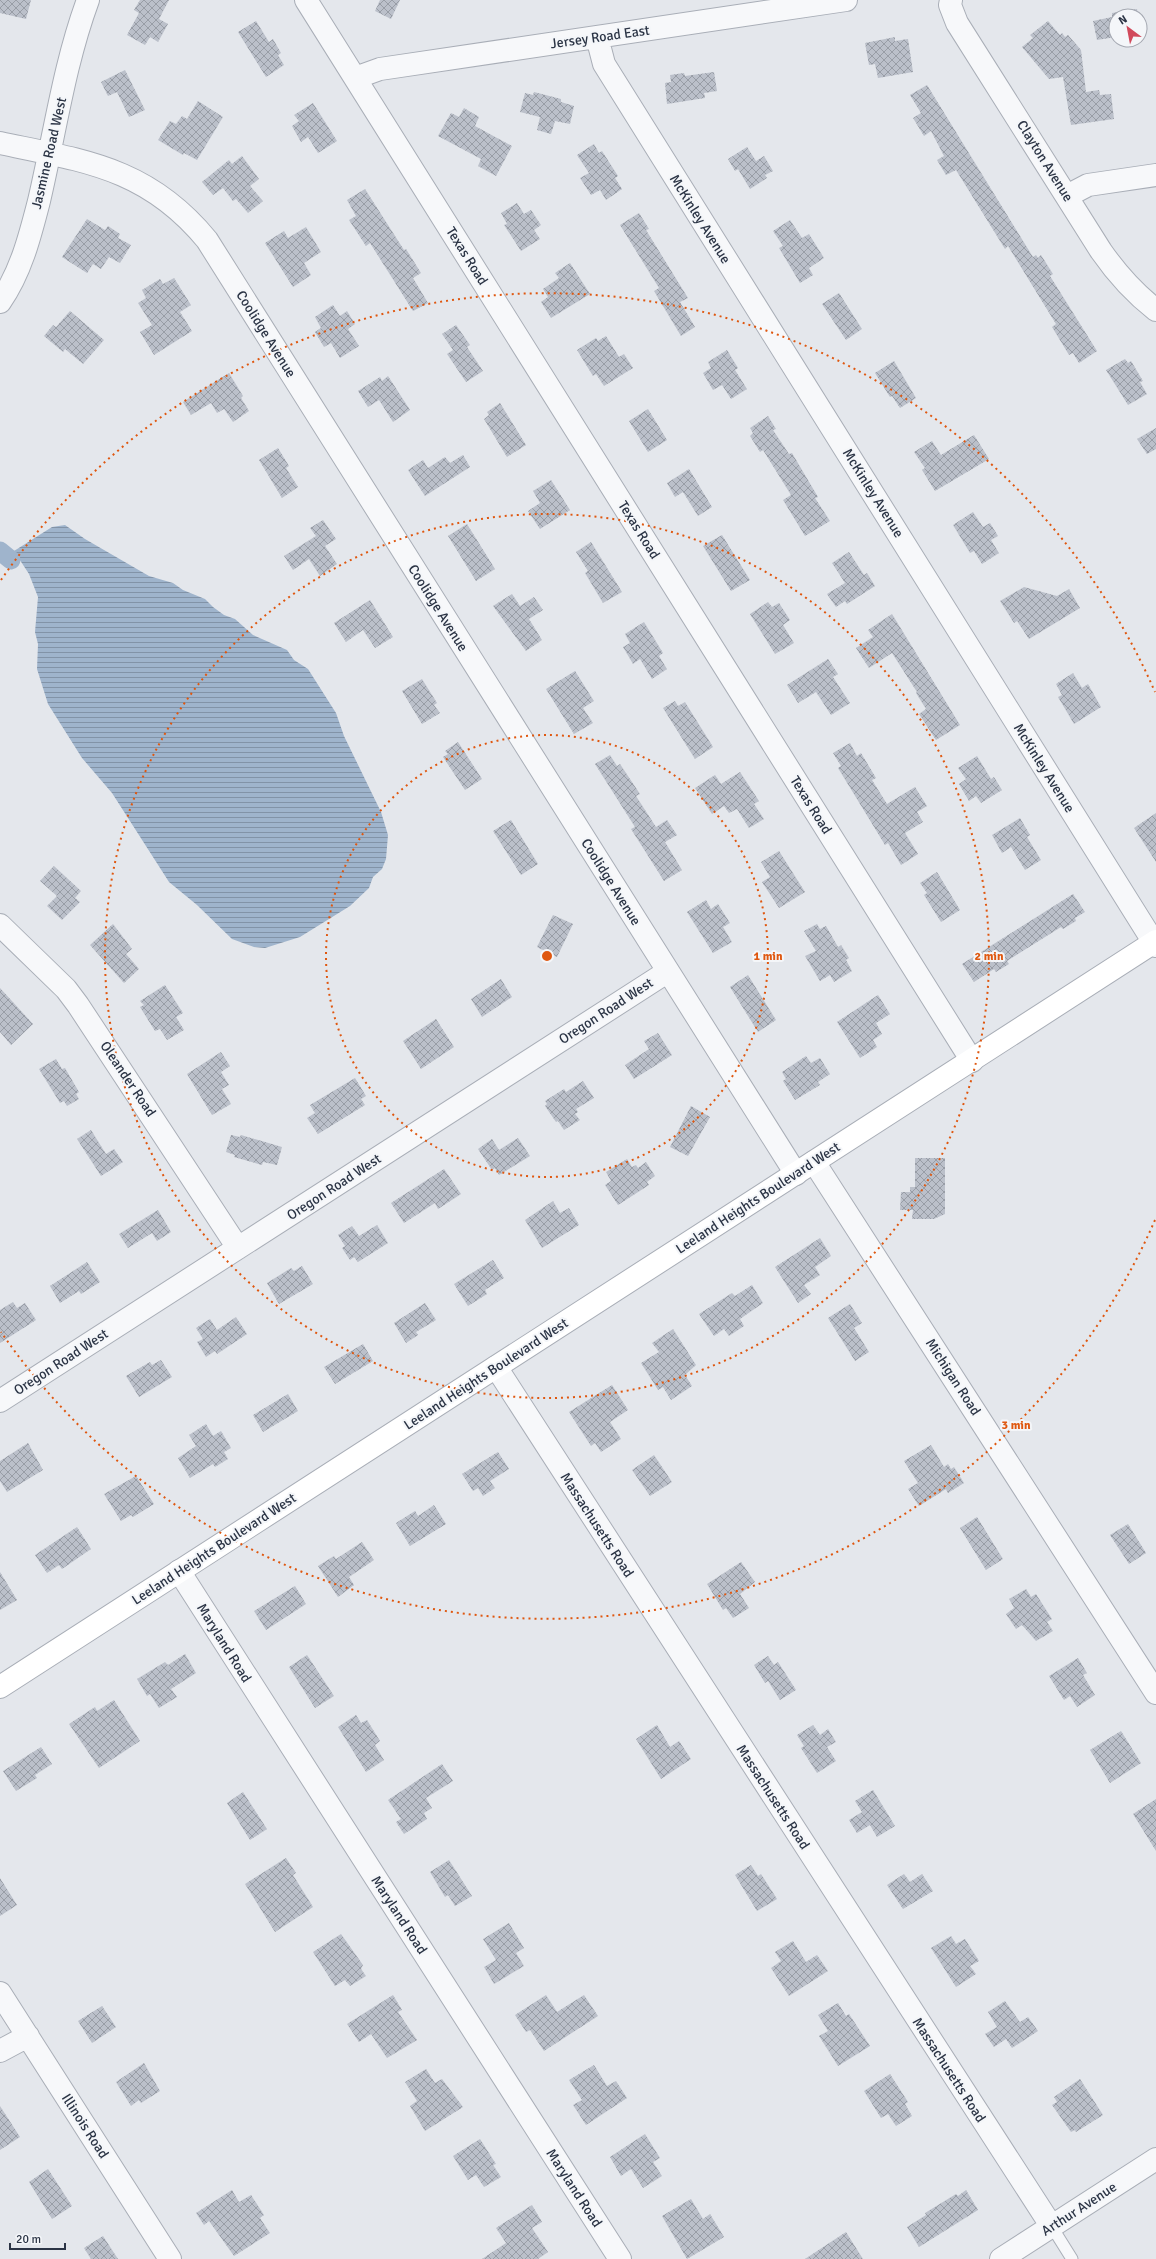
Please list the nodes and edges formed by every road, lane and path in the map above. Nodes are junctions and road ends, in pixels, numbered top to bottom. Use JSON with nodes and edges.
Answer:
{"nodes":[{"id":1,"x":88,"y":0,"type":"edge"},
{"id":2,"x":306,"y":0,"type":"edge"},
{"id":3,"x":846,"y":0,"type":"edge"},
{"id":4,"x":950,"y":0,"type":"edge"},
{"id":5,"x":598,"y":37,"type":"junction"},
{"id":6,"x":355,"y":78,"type":"junction"},
{"id":7,"x":0,"y":143,"type":"edge"},
{"id":8,"x":50,"y":154,"type":"junction"},
{"id":9,"x":1156,"y":175,"type":"edge"},
{"id":10,"x":1067,"y":196,"type":"junction"},
{"id":11,"x":0,"y":302,"type":"edge"},
{"id":12,"x":1156,"y":310,"type":"edge"},
{"id":13,"x":0,"y":925,"type":"edge"},
{"id":14,"x":1155,"y":943,"type":"edge"},
{"id":15,"x":668,"y":972,"type":"junction"},
{"id":16,"x":972,"y":1061,"type":"junction"},
{"id":17,"x":814,"y":1162,"type":"junction"},
{"id":18,"x":796,"y":1174,"type":"junction"},
{"id":19,"x":238,"y":1248,"type":"junction"},
{"id":20,"x":496,"y":1368,"type":"junction"},
{"id":21,"x":0,"y":1401,"type":"edge"},
{"id":22,"x":180,"y":1571,"type":"junction"},
{"id":23,"x":0,"y":1686,"type":"edge"},
{"id":24,"x":1156,"y":1692,"type":"edge"},
{"id":25,"x":0,"y":1994,"type":"edge"},
{"id":26,"x":28,"y":2036,"type":"junction"},
{"id":27,"x":0,"y":2051,"type":"edge"},
{"id":28,"x":1156,"y":2159,"type":"edge"},
{"id":29,"x":1052,"y":2226,"type":"junction"},
{"id":30,"x":170,"y":2259,"type":"edge"},
{"id":31,"x":620,"y":2259,"type":"edge"},
{"id":32,"x":1001,"y":2259,"type":"edge"},
{"id":33,"x":1072,"y":2259,"type":"edge"}],
"edges":[{"from":1,"to":8,"type":"street","name":"Jasmine Road West"},
{"from":2,"to":6,"type":"street","name":"Texas Road"},
{"from":3,"to":5,"type":"street","name":"Jersey Road East"},
{"from":4,"to":10,"type":"street","name":"Clayton Avenue"},
{"from":5,"to":6,"type":"street","name":"Jersey Road East"},
{"from":5,"to":14,"type":"street","name":"McKinley Avenue"},
{"from":6,"to":16,"type":"street","name":"Texas Road"},
{"from":7,"to":8,"type":"street","name":"Coolidge Avenue"},
{"from":8,"to":11,"type":"street","name":"Jasmine Road West"},
{"from":8,"to":15,"type":"street","name":"Coolidge Avenue"},
{"from":9,"to":10,"type":"street"},
{"from":10,"to":12,"type":"street","name":"Clayton Avenue"},
{"from":13,"to":19,"type":"street","name":"Oleander Road"},
{"from":14,"to":16,"type":"main road","name":"Leeland Heights Boulevard West"},
{"from":15,"to":18,"type":"street","name":"Coolidge Avenue"},
{"from":15,"to":19,"type":"street","name":"Oregon Road West"},
{"from":16,"to":17,"type":"main road","name":"Leeland Heights Boulevard West"},
{"from":17,"to":18,"type":"main road","name":"Leeland Heights Boulevard West"},
{"from":17,"to":24,"type":"street","name":"Michigan Road"},
{"from":18,"to":20,"type":"main road","name":"Leeland Heights Boulevard West"},
{"from":19,"to":21,"type":"street","name":"Oregon Road West"},
{"from":20,"to":22,"type":"main road","name":"Leeland Heights Boulevard West"},
{"from":20,"to":29,"type":"street","name":"Massachusetts Road"},
{"from":22,"to":23,"type":"main road","name":"Leeland Heights Boulevard West"},
{"from":22,"to":31,"type":"street","name":"Maryland Road"},
{"from":25,"to":26,"type":"street","name":"Illinois Road"},
{"from":26,"to":27,"type":"street"},
{"from":26,"to":30,"type":"street","name":"Illinois Road"},
{"from":28,"to":29,"type":"street","name":"Arthur Avenue"},
{"from":29,"to":32,"type":"street","name":"Arthur Avenue"},
{"from":29,"to":33,"type":"lane"}]}
